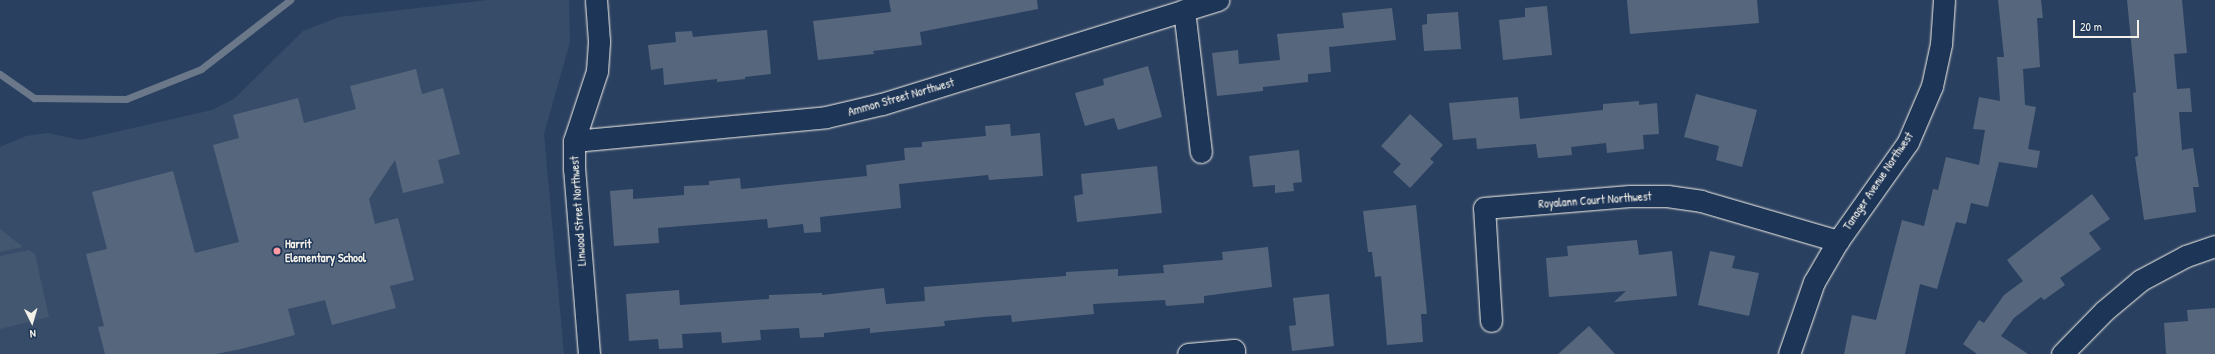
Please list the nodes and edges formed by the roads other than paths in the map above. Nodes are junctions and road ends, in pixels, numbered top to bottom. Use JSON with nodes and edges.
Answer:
{"nodes":[{"id":1,"x":596,"y":0,"type":"edge"},
{"id":2,"x":1218,"y":0,"type":"edge"},
{"id":3,"x":1944,"y":0,"type":"edge"},
{"id":4,"x":1184,"y":10,"type":"junction"},
{"id":5,"x":574,"y":142,"type":"junction"},
{"id":6,"x":1201,"y":152,"type":"dead end"},
{"id":7,"x":1838,"y":241,"type":"junction"},
{"id":8,"x":2215,"y":246,"type":"edge"},
{"id":9,"x":1491,"y":321,"type":"dead end"},
{"id":10,"x":1234,"y":352,"type":"edge"},
{"id":11,"x":589,"y":354,"type":"edge"},
{"id":12,"x":1188,"y":354,"type":"edge"},
{"id":13,"x":1790,"y":354,"type":"edge"},
{"id":14,"x":2062,"y":354,"type":"edge"}],
"edges":[{"from":1,"to":5,"type":"street","name":"Linwood Street Northwest"},
{"from":2,"to":4,"type":"street","name":"Ammon Street Northwest"},
{"from":3,"to":7,"type":"street","name":"Tanager Avenue Northwest"},
{"from":4,"to":5,"type":"street","name":"Ammon Street Northwest"},
{"from":4,"to":6,"type":"street"},
{"from":5,"to":11,"type":"street","name":"Linwood Street Northwest"},
{"from":7,"to":9,"type":"street","name":"Royalann Court Northwest"},
{"from":7,"to":13,"type":"street","name":"Tanager Avenue Northwest"},
{"from":8,"to":14,"type":"street"},
{"from":10,"to":12,"type":"street"}]}
